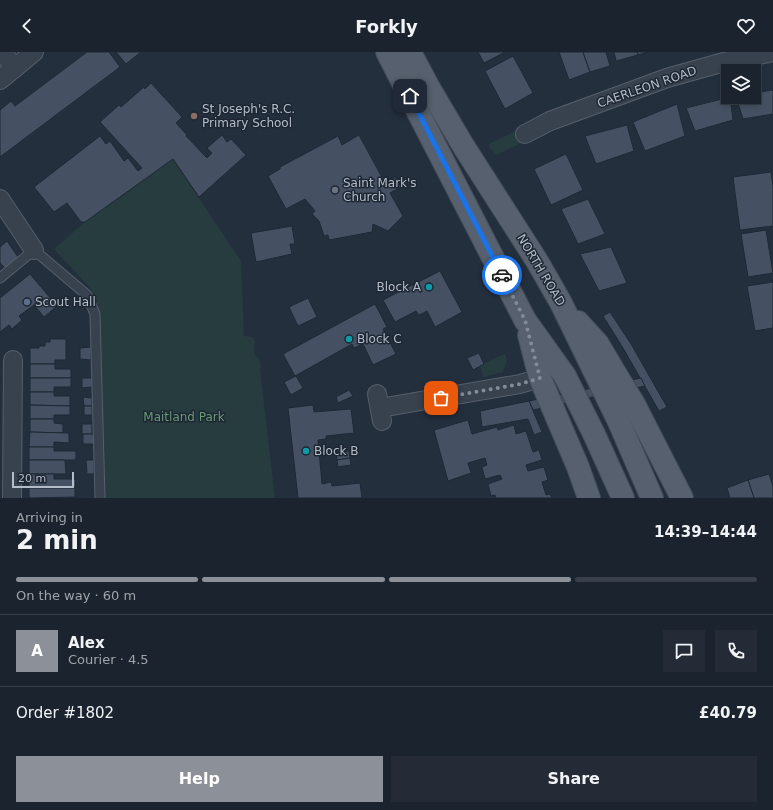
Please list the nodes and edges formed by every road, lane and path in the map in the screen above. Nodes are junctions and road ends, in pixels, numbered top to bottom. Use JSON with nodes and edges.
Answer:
{"nodes":[{"id":1,"x":2,"y":52,"type":"edge"},
{"id":2,"x":34,"y":52,"type":"edge"},
{"id":3,"x":387,"y":52,"type":"edge"},
{"id":4,"x":410,"y":52,"type":"edge"},
{"id":5,"x":773,"y":52,"type":"edge"},
{"id":6,"x":15,"y":68,"type":"junction"},
{"id":7,"x":0,"y":80,"type":"edge"},
{"id":8,"x":525,"y":134,"type":"dead end"},
{"id":9,"x":0,"y":199,"type":"edge"},
{"id":10,"x":34,"y":250,"type":"junction"},
{"id":11,"x":0,"y":278,"type":"edge"},
{"id":12,"x":561,"y":303,"type":"junction"},
{"id":13,"x":525,"y":320,"type":"junction"},
{"id":14,"x":13,"y":360,"type":"dead end"},
{"id":15,"x":540,"y":378,"type":"junction"},
{"id":16,"x":379,"y":408,"type":"dead end"},
{"id":17,"x":12,"y":498,"type":"edge"},
{"id":18,"x":100,"y":498,"type":"edge"},
{"id":19,"x":589,"y":498,"type":"edge"},
{"id":20,"x":623,"y":498,"type":"edge"},
{"id":21,"x":652,"y":498,"type":"edge"},
{"id":22,"x":682,"y":498,"type":"edge"}],
"edges":[{"from":1,"to":6,"type":"street"},
{"from":2,"to":6,"type":"street"},
{"from":3,"to":13,"type":"main road"},
{"from":4,"to":12,"type":"main road","name":"NORTH ROAD"},
{"from":5,"to":8,"type":"street","name":"CAERLEON ROAD"},
{"from":6,"to":7,"type":"street"},
{"from":9,"to":10,"type":"street"},
{"from":10,"to":11,"type":"lane"},
{"from":10,"to":18,"type":"lane"},
{"from":12,"to":21,"type":"main road","name":"NORTH ROAD"},
{"from":12,"to":22,"type":"main road"},
{"from":13,"to":15,"type":"main road"},
{"from":13,"to":20,"type":"main road"},
{"from":14,"to":17,"type":"street"},
{"from":15,"to":16,"type":"street"},
{"from":15,"to":19,"type":"main road"}]}
